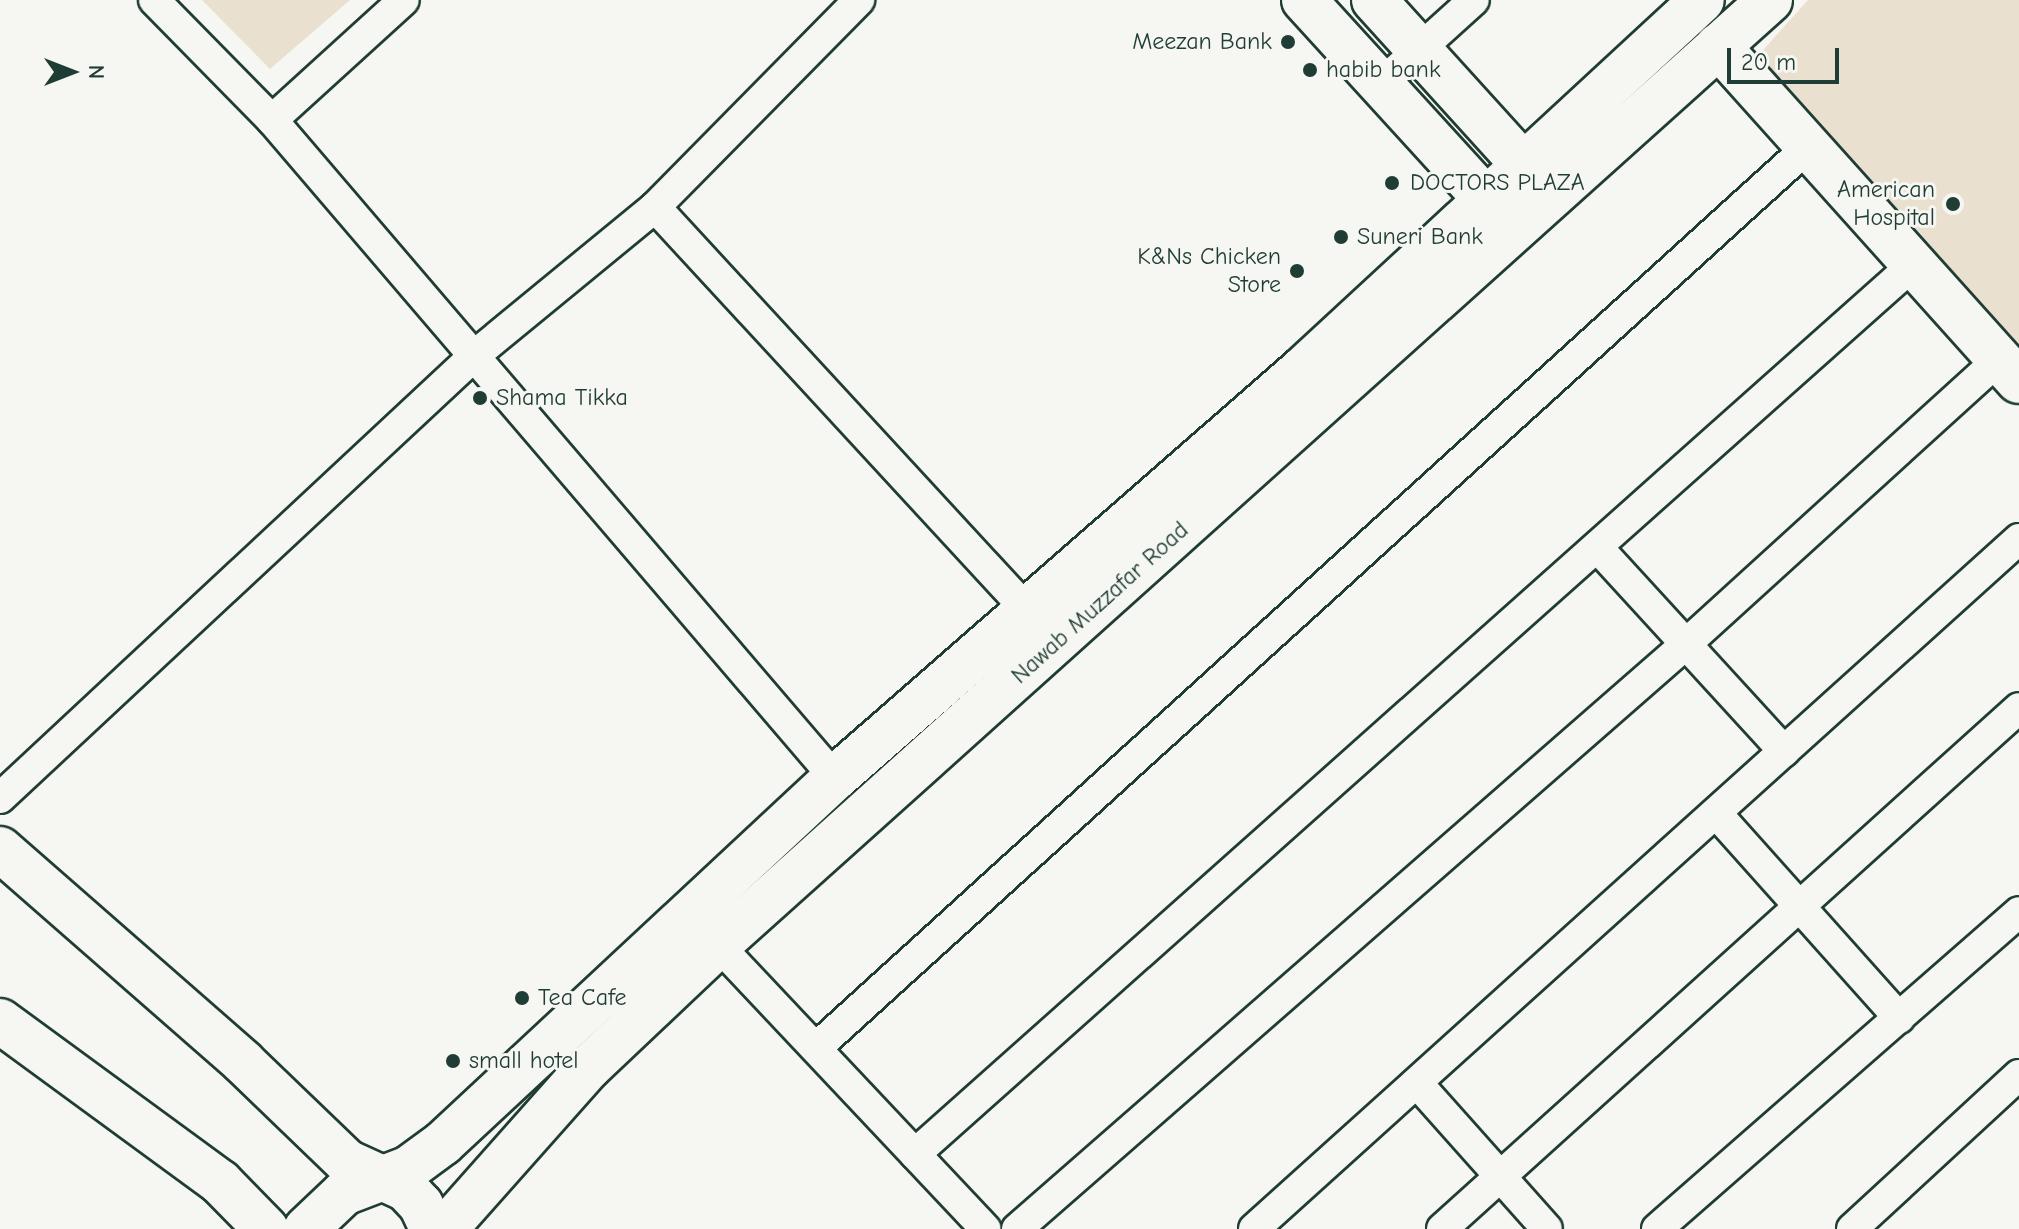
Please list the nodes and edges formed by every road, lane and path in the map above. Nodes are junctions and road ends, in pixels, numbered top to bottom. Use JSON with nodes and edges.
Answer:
{"nodes":[{"id":1,"x":154,"y":0,"type":"edge"},
{"id":2,"x":404,"y":0,"type":"edge"},
{"id":3,"x":859,"y":0,"type":"edge"},
{"id":4,"x":1304,"y":0,"type":"edge"},
{"id":5,"x":1374,"y":0,"type":"edge"},
{"id":6,"x":1474,"y":0,"type":"edge"},
{"id":7,"x":1702,"y":0,"type":"edge"},
{"id":8,"x":1770,"y":0,"type":"edge"},
{"id":9,"x":1718,"y":46,"type":"junction"},
{"id":10,"x":1419,"y":50,"type":"junction"},
{"id":11,"x":1381,"y":84,"type":"junction"},
{"id":12,"x":272,"y":120,"type":"junction"},
{"id":13,"x":1808,"y":147,"type":"junction"},
{"id":14,"x":1522,"y":164,"type":"junction"},
{"id":15,"x":1553,"y":197,"type":"junction"},
{"id":16,"x":655,"y":207,"type":"junction"},
{"id":17,"x":1500,"y":215,"type":"junction"},
{"id":18,"x":1914,"y":264,"type":"junction"},
{"id":19,"x":475,"y":355,"type":"junction"},
{"id":20,"x":2009,"y":370,"type":"edge"},
{"id":21,"x":2019,"y":539,"type":"edge"},
{"id":22,"x":1597,"y":547,"type":"junction"},
{"id":23,"x":1026,"y":609,"type":"junction"},
{"id":24,"x":1686,"y":644,"type":"junction"},
{"id":25,"x":2019,"y":708,"type":"edge"},
{"id":26,"x":1784,"y":751,"type":"junction"},
{"id":27,"x":835,"y":778,"type":"junction"},
{"id":28,"x":0,"y":798,"type":"edge"},
{"id":29,"x":1716,"y":813,"type":"junction"},
{"id":30,"x":0,"y":849,"type":"edge"},
{"id":31,"x":1799,"y":906,"type":"junction"},
{"id":32,"x":2019,"y":912,"type":"edge"},
{"id":33,"x":718,"y":945,"type":"junction"},
{"id":34,"x":1899,"y":1018,"type":"junction"},
{"id":35,"x":0,"y":1021,"type":"edge"},
{"id":36,"x":816,"y":1048,"type":"junction"},
{"id":37,"x":2019,"y":1075,"type":"edge"},
{"id":38,"x":1417,"y":1083,"type":"junction"},
{"id":39,"x":915,"y":1154,"type":"junction"},
{"id":40,"x":397,"y":1172,"type":"junction"},
{"id":41,"x":1500,"y":1176,"type":"junction"},
{"id":42,"x":1666,"y":1226,"type":"edge"},
{"id":43,"x":441,"y":1228,"type":"edge"},
{"id":44,"x":266,"y":1229,"type":"edge"},
{"id":45,"x":306,"y":1229,"type":"edge"},
{"id":46,"x":986,"y":1229,"type":"edge"},
{"id":47,"x":1017,"y":1229,"type":"edge"},
{"id":48,"x":1254,"y":1229,"type":"edge"},
{"id":49,"x":1442,"y":1229,"type":"edge"},
{"id":50,"x":1547,"y":1229,"type":"edge"},
{"id":51,"x":1852,"y":1229,"type":"edge"}],
"edges":[{"from":1,"to":12,"type":"street"},
{"from":2,"to":12,"type":"street"},
{"from":3,"to":16,"type":"street"},
{"from":4,"to":11,"type":"street"},
{"from":5,"to":10,"type":"street"},
{"from":6,"to":10,"type":"street"},
{"from":7,"to":14,"type":"street","name":"Nawab Muzzafar Road"},
{"from":8,"to":9,"type":"street","name":"Nawab Muzzafar Road"},
{"from":9,"to":13,"type":"street"},
{"from":9,"to":15,"type":"street","name":"Nawab Muzzafar Road"},
{"from":10,"to":11,"type":"street"},
{"from":10,"to":14,"type":"street"},
{"from":11,"to":17,"type":"street"},
{"from":12,"to":19,"type":"street"},
{"from":13,"to":18,"type":"street"},
{"from":13,"to":36,"type":"street"},
{"from":14,"to":15,"type":"street"},
{"from":14,"to":17,"type":"street","name":"Nawab Muzzafar Road"},
{"from":15,"to":17,"type":"street","name":"Nawab Muzzafar Road"},
{"from":16,"to":19,"type":"street"},
{"from":16,"to":23,"type":"street"},
{"from":17,"to":23,"type":"street","name":"Nawab Muzzafar Road"},
{"from":17,"to":33,"type":"street","name":"Nawab Muzzafar Road"},
{"from":18,"to":20,"type":"street"},
{"from":18,"to":22,"type":"street"},
{"from":19,"to":27,"type":"street"},
{"from":19,"to":28,"type":"street"},
{"from":20,"to":24,"type":"street"},
{"from":21,"to":26,"type":"street"},
{"from":22,"to":24,"type":"street"},
{"from":22,"to":39,"type":"street"},
{"from":23,"to":27,"type":"street","name":"Nawab Muzzafar Road"},
{"from":24,"to":26,"type":"street"},
{"from":24,"to":47,"type":"street"},
{"from":25,"to":31,"type":"street"},
{"from":26,"to":29,"type":"street"},
{"from":27,"to":40,"type":"street","name":"Nawab Muzzafar Road"},
{"from":29,"to":31,"type":"street"},
{"from":29,"to":38,"type":"street"},
{"from":30,"to":40,"type":"street"},
{"from":31,"to":34,"type":"street"},
{"from":31,"to":41,"type":"street"},
{"from":32,"to":34,"type":"street"},
{"from":33,"to":36,"type":"street"},
{"from":33,"to":43,"type":"street","name":"Nawab Muzzafar Road"},
{"from":34,"to":42,"type":"street"},
{"from":35,"to":44,"type":"street"},
{"from":36,"to":39,"type":"street"},
{"from":37,"to":51,"type":"street"},
{"from":38,"to":41,"type":"street"},
{"from":38,"to":48,"type":"street"},
{"from":39,"to":46,"type":"street"},
{"from":40,"to":43,"type":"street"},
{"from":40,"to":45,"type":"street","name":"Nawab Muzzafar Road"},
{"from":41,"to":49,"type":"street"},
{"from":41,"to":50,"type":"street"}]}
